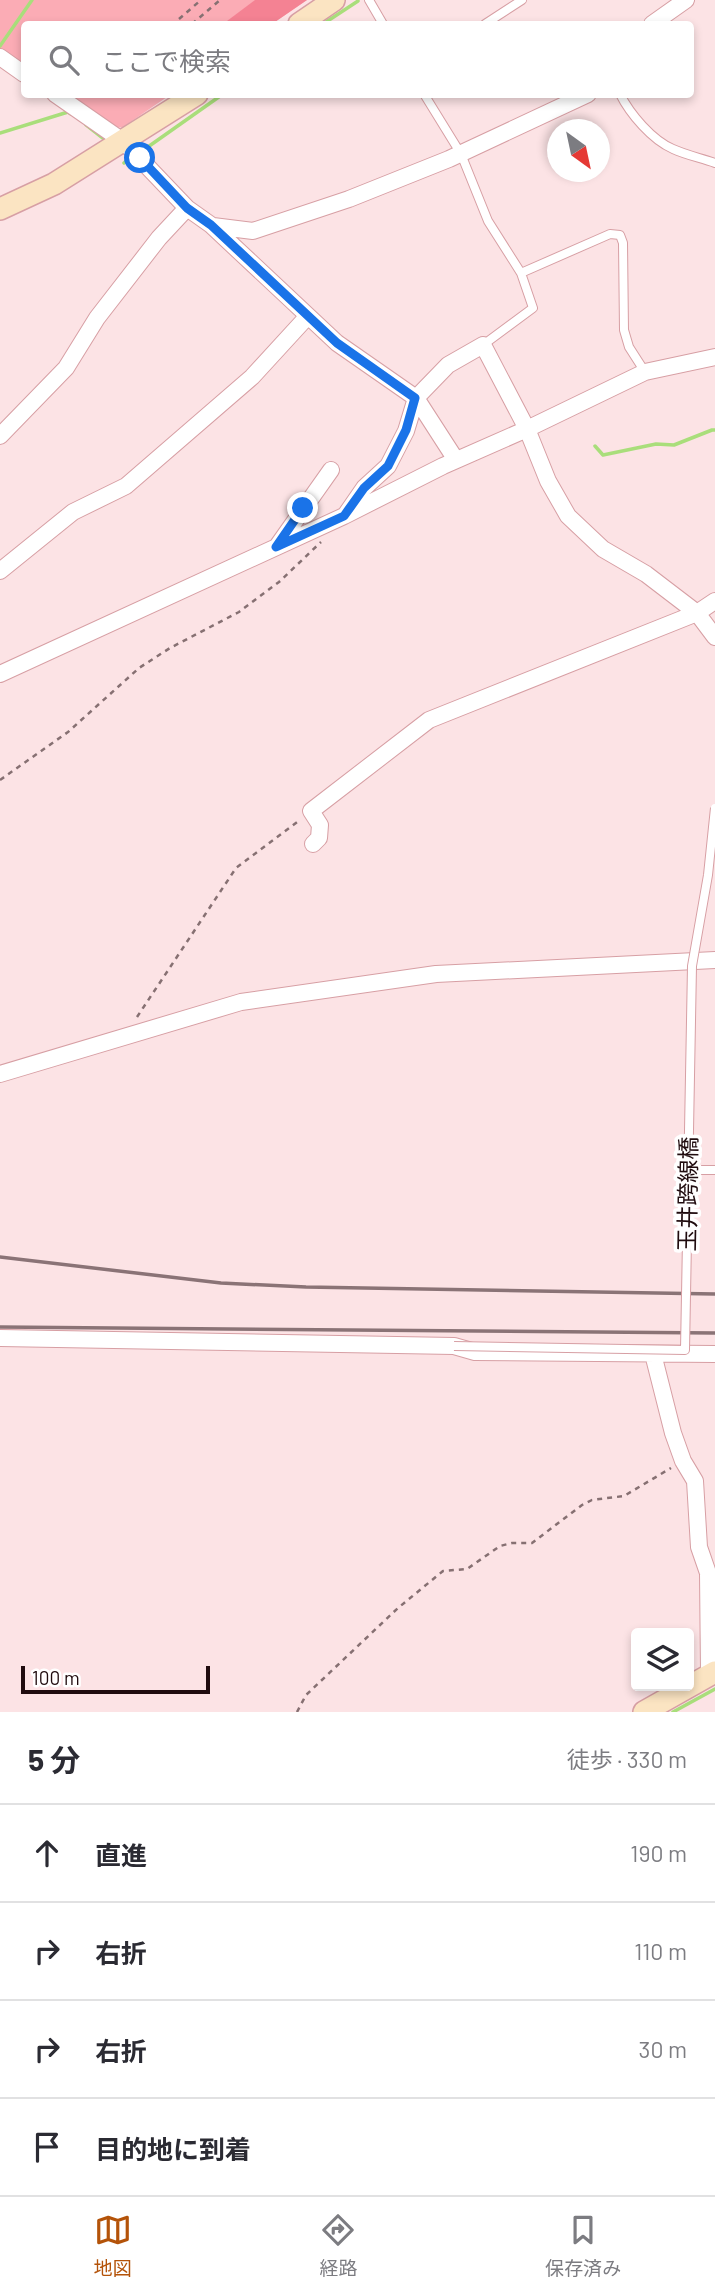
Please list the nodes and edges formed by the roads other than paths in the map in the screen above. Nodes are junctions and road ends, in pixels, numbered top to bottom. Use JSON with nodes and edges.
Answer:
{"nodes":[{"id":1,"x":334,"y":0,"type":"edge"},
{"id":2,"x":369,"y":0,"type":"edge"},
{"id":3,"x":522,"y":0,"type":"edge"},
{"id":4,"x":686,"y":0,"type":"edge"},
{"id":5,"x":303,"y":21,"type":"edge"},
{"id":6,"x":381,"y":21,"type":"edge"},
{"id":7,"x":490,"y":21,"type":"edge"},
{"id":8,"x":656,"y":21,"type":"edge"},
{"id":9,"x":0,"y":57,"type":"edge"},
{"id":10,"x":21,"y":72,"type":"edge"},
{"id":11,"x":61,"y":98,"type":"edge"},
{"id":12,"x":191,"y":98,"type":"edge"},
{"id":13,"x":426,"y":98,"type":"edge"},
{"id":14,"x":580,"y":98,"type":"edge"},
{"id":15,"x":622,"y":98,"type":"edge"},
{"id":16,"x":124,"y":142,"type":"junction"},
{"id":17,"x":461,"y":154,"type":"junction"},
{"id":18,"x":715,"y":163,"type":"edge"},
{"id":19,"x":187,"y":208,"type":"junction"},
{"id":20,"x":0,"y":209,"type":"edge"},
{"id":21,"x":211,"y":225,"type":"junction"},
{"id":22,"x":520,"y":273,"type":"junction"},
{"id":23,"x":307,"y":317,"type":"junction"},
{"id":24,"x":483,"y":345,"type":"junction"},
{"id":25,"x":715,"y":357,"type":"edge"},
{"id":26,"x":645,"y":372,"type":"junction"},
{"id":27,"x":415,"y":398,"type":"junction"},
{"id":28,"x":527,"y":429,"type":"junction"},
{"id":29,"x":0,"y":436,"type":"edge"},
{"id":30,"x":456,"y":460,"type":"junction"},
{"id":31,"x":331,"y":470,"type":"dead end"},
{"id":32,"x":344,"y":516,"type":"junction"},
{"id":33,"x":276,"y":547,"type":"junction"},
{"id":34,"x":0,"y":571,"type":"edge"},
{"id":35,"x":715,"y":601,"type":"edge"},
{"id":36,"x":697,"y":613,"type":"junction"},
{"id":37,"x":715,"y":636,"type":"edge"},
{"id":38,"x":0,"y":674,"type":"edge"},
{"id":39,"x":715,"y":808,"type":"edge"},
{"id":40,"x":313,"y":844,"type":"dead end"},
{"id":41,"x":715,"y":960,"type":"edge"},
{"id":42,"x":0,"y":1074,"type":"edge"},
{"id":43,"x":697,"y":1170,"type":"dead end"},
{"id":44,"x":715,"y":1170,"type":"edge"},
{"id":45,"x":0,"y":1338,"type":"edge"},
{"id":46,"x":454,"y":1346,"type":"junction"},
{"id":47,"x":653,"y":1354,"type":"junction"},
{"id":48,"x":715,"y":1354,"type":"edge"},
{"id":49,"x":712,"y":1674,"type":"edge"},
{"id":50,"x":644,"y":1712,"type":"edge"}],
"edges":[{"from":1,"to":5,"type":"street"},
{"from":2,"to":6,"type":"lane"},
{"from":3,"to":7,"type":"lane"},
{"from":4,"to":8,"type":"street"},
{"from":9,"to":10,"type":"street"},
{"from":11,"to":16,"type":"street"},
{"from":12,"to":16,"type":"street"},
{"from":13,"to":17,"type":"lane"},
{"from":14,"to":17,"type":"street"},
{"from":15,"to":18,"type":"lane"},
{"from":16,"to":19,"type":"street"},
{"from":16,"to":20,"type":"street"},
{"from":17,"to":21,"type":"street"},
{"from":17,"to":22,"type":"lane"},
{"from":19,"to":21,"type":"street"},
{"from":19,"to":29,"type":"street"},
{"from":21,"to":23,"type":"street"},
{"from":22,"to":24,"type":"lane"},
{"from":22,"to":26,"type":"lane"},
{"from":23,"to":27,"type":"street"},
{"from":23,"to":34,"type":"street"},
{"from":24,"to":27,"type":"street"},
{"from":24,"to":28,"type":"street"},
{"from":25,"to":26,"type":"street"},
{"from":26,"to":28,"type":"street"},
{"from":27,"to":30,"type":"street"},
{"from":27,"to":32,"type":"street"},
{"from":28,"to":30,"type":"street"},
{"from":28,"to":36,"type":"street"},
{"from":30,"to":32,"type":"street"},
{"from":31,"to":33,"type":"street"},
{"from":32,"to":33,"type":"street"},
{"from":33,"to":38,"type":"street"},
{"from":35,"to":36,"type":"street"},
{"from":36,"to":37,"type":"street"},
{"from":36,"to":40,"type":"street"},
{"from":39,"to":46,"type":"lane","name":"玉井跨線橋","bridge":true},
{"from":41,"to":42,"type":"street"},
{"from":43,"to":44,"type":"lane"},
{"from":45,"to":46,"type":"street"},
{"from":46,"to":47,"type":"street"},
{"from":47,"to":48,"type":"street"},
{"from":47,"to":49,"type":"street"},
{"from":49,"to":50,"type":"street"}]}
